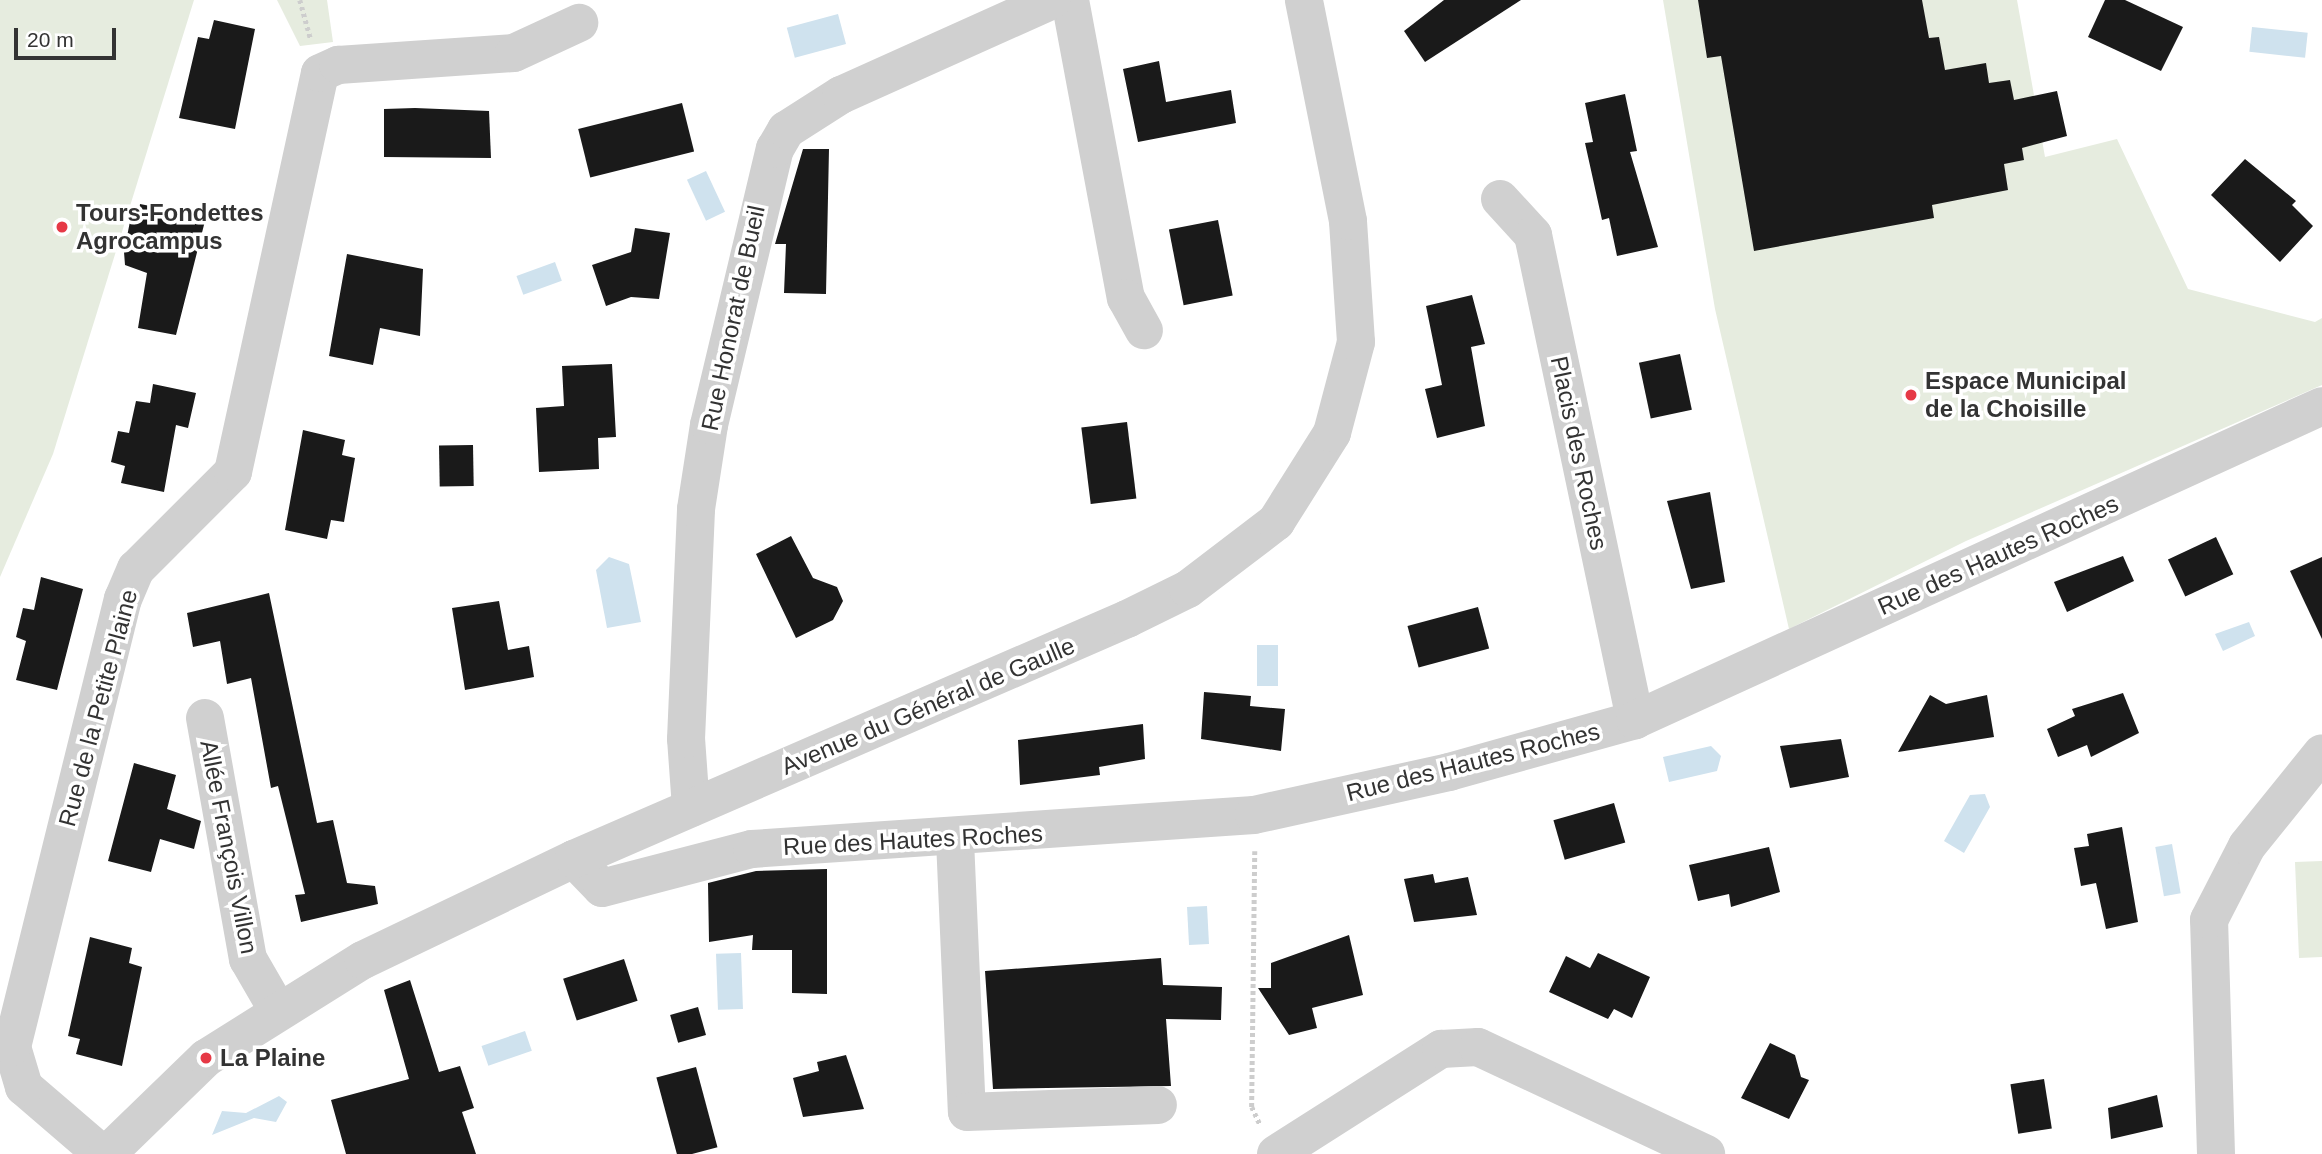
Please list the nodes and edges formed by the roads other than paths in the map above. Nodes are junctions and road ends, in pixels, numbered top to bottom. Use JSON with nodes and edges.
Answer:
{"nodes":[{"id":1,"x":1052,"y":0,"type":"edge"},
{"id":2,"x":1070,"y":0,"type":"edge"},
{"id":3,"x":1304,"y":0,"type":"edge"},
{"id":4,"x":579,"y":23,"type":"dead end"},
{"id":5,"x":1500,"y":199,"type":"dead end"},
{"id":6,"x":1144,"y":330,"type":"dead end"},
{"id":7,"x":2322,"y":406,"type":"edge"},
{"id":8,"x":205,"y":718,"type":"dead end"},
{"id":9,"x":1636,"y":720,"type":"junction"},
{"id":10,"x":2322,"y":753,"type":"edge"},
{"id":11,"x":691,"y":808,"type":"junction"},
{"id":12,"x":955,"y":840,"type":"junction"},
{"id":13,"x":574,"y":859,"type":"junction"},
{"id":14,"x":278,"y":1010,"type":"junction"},
{"id":15,"x":1158,"y":1105,"type":"dead end"},
{"id":16,"x":1269,"y":1142,"type":"edge"},
{"id":17,"x":105,"y":1154,"type":"edge"},
{"id":18,"x":1706,"y":1154,"type":"edge"},
{"id":19,"x":2216,"y":1154,"type":"edge"}],
"edges":[{"from":1,"to":11,"type":"street","name":"Rue Honorat de Bueil"},
{"from":2,"to":6,"type":"street"},
{"from":3,"to":11,"type":"street","name":"Avenue du Général de Gaulle"},
{"from":4,"to":17,"type":"street","name":"Rue de la Petite Plaine"},
{"from":5,"to":9,"type":"street","name":"Placis des Roches"},
{"from":7,"to":9,"type":"street","name":"Rue des Hautes Roches"},
{"from":8,"to":14,"type":"street","name":"Allée François Villon"},
{"from":9,"to":12,"type":"street","name":"Rue des Hautes Roches"},
{"from":10,"to":19,"type":"street"},
{"from":11,"to":13,"type":"street","name":"Avenue du Général de Gaulle"},
{"from":12,"to":13,"type":"street","name":"Rue des Hautes Roches"},
{"from":12,"to":15,"type":"street"},
{"from":13,"to":14,"type":"street","name":"Avenue du Général de Gaulle"},
{"from":14,"to":17,"type":"street","name":"Avenue du Général de Gaulle"},
{"from":16,"to":18,"type":"street"}]}
